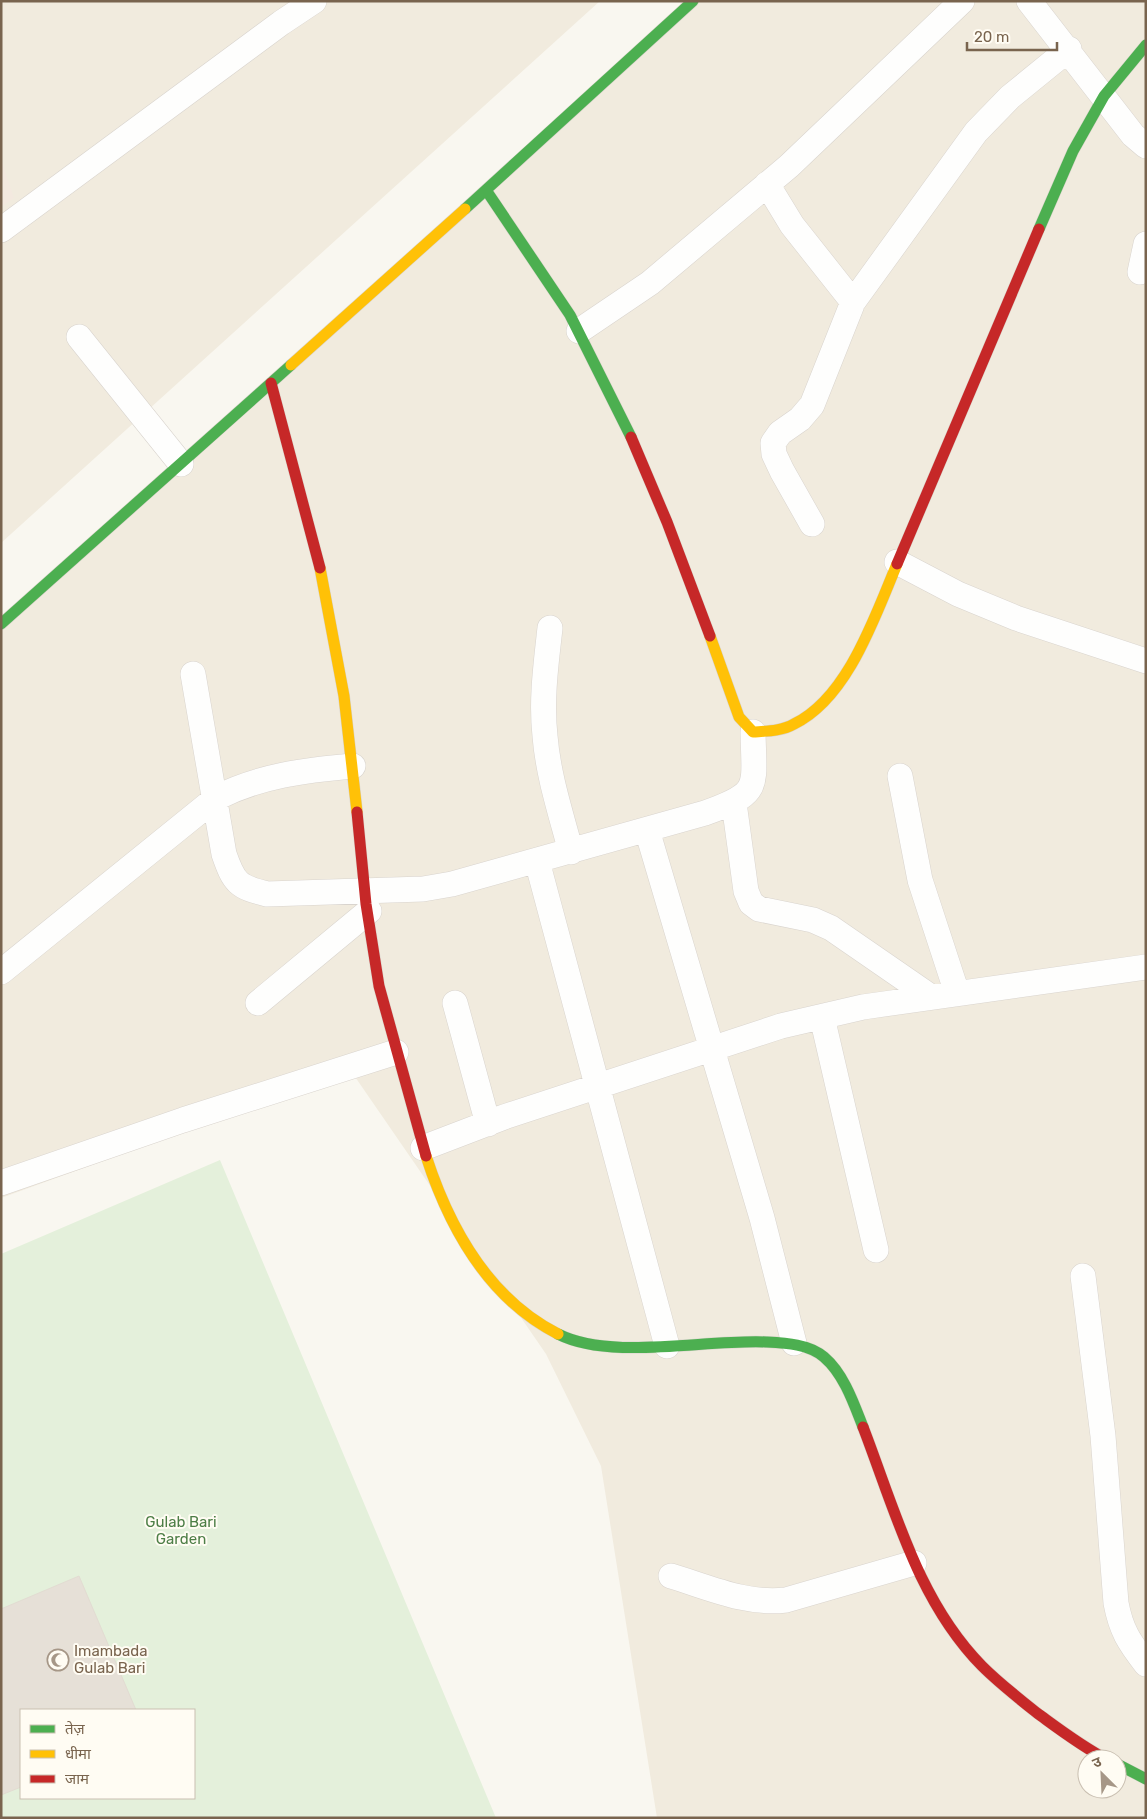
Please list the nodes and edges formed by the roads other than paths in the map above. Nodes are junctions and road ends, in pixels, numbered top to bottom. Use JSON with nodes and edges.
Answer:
{"nodes":[{"id":1,"x":314,"y":1,"type":"edge"},
{"id":2,"x":693,"y":1,"type":"edge"},
{"id":3,"x":962,"y":1,"type":"edge"},
{"id":4,"x":1030,"y":1,"type":"edge"},
{"id":5,"x":1146,"y":45,"type":"edge"},
{"id":6,"x":1069,"y":49,"type":"junction"},
{"id":7,"x":1104,"y":96,"type":"junction"},
{"id":8,"x":1146,"y":146,"type":"edge"},
{"id":9,"x":767,"y":184,"type":"junction"},
{"id":10,"x":486,"y":190,"type":"junction"},
{"id":11,"x":1,"y":230,"type":"edge"},
{"id":12,"x":1146,"y":244,"type":"edge"},
{"id":13,"x":1140,"y":272,"type":"dead end"},
{"id":14,"x":853,"y":302,"type":"junction"},
{"id":15,"x":579,"y":331,"type":"junction"},
{"id":16,"x":80,"y":337,"type":"dead end"},
{"id":17,"x":271,"y":383,"type":"junction"},
{"id":18,"x":181,"y":464,"type":"junction"},
{"id":19,"x":812,"y":524,"type":"dead end"},
{"id":20,"x":897,"y":562,"type":"junction"},
{"id":21,"x":1,"y":624,"type":"edge"},
{"id":22,"x":550,"y":628,"type":"dead end"},
{"id":23,"x":1146,"y":661,"type":"edge"},
{"id":24,"x":192,"y":674,"type":"dead end"},
{"id":25,"x":753,"y":732,"type":"junction"},
{"id":26,"x":353,"y":766,"type":"junction"},
{"id":27,"x":900,"y":776,"type":"dead end"},
{"id":28,"x":216,"y":798,"type":"junction"},
{"id":29,"x":734,"y":803,"type":"junction"},
{"id":30,"x":647,"y":830,"type":"junction"},
{"id":31,"x":570,"y":852,"type":"junction"},
{"id":32,"x":537,"y":861,"type":"junction"},
{"id":33,"x":368,"y":901,"type":"junction"},
{"id":34,"x":1146,"y":967,"type":"edge"},
{"id":35,"x":1,"y":972,"type":"edge"},
{"id":36,"x":957,"y":993,"type":"junction"},
{"id":37,"x":930,"y":997,"type":"junction"},
{"id":38,"x":258,"y":1003,"type":"dead end"},
{"id":39,"x":455,"y":1003,"type":"dead end"},
{"id":40,"x":822,"y":1017,"type":"junction"},
{"id":41,"x":711,"y":1049,"type":"junction"},
{"id":42,"x":396,"y":1052,"type":"junction"},
{"id":43,"x":597,"y":1087,"type":"junction"},
{"id":44,"x":488,"y":1124,"type":"junction"},
{"id":45,"x":423,"y":1148,"type":"junction"},
{"id":46,"x":1,"y":1183,"type":"edge"},
{"id":47,"x":876,"y":1250,"type":"dead end"},
{"id":48,"x":1083,"y":1276,"type":"dead end"},
{"id":49,"x":794,"y":1343,"type":"junction"},
{"id":50,"x":667,"y":1346,"type":"junction"},
{"id":51,"x":914,"y":1563,"type":"junction"},
{"id":52,"x":672,"y":1576,"type":"dead end"},
{"id":53,"x":1146,"y":1664,"type":"edge"},
{"id":54,"x":1090,"y":1749,"type":"edge"}],
"edges":[{"from":1,"to":11,"type":"street"},
{"from":2,"to":10,"type":"street"},
{"from":3,"to":9,"type":"street"},
{"from":4,"to":6,"type":"street"},
{"from":5,"to":7,"type":"street"},
{"from":6,"to":7,"type":"street"},
{"from":6,"to":14,"type":"street"},
{"from":7,"to":8,"type":"street"},
{"from":7,"to":20,"type":"street"},
{"from":9,"to":14,"type":"street"},
{"from":9,"to":15,"type":"street"},
{"from":10,"to":15,"type":"street"},
{"from":10,"to":17,"type":"street"},
{"from":12,"to":13,"type":"street"},
{"from":14,"to":19,"type":"street"},
{"from":15,"to":25,"type":"street"},
{"from":16,"to":18,"type":"street"},
{"from":17,"to":18,"type":"street"},
{"from":17,"to":26,"type":"street"},
{"from":18,"to":21,"type":"street"},
{"from":20,"to":23,"type":"street"},
{"from":20,"to":25,"type":"street"},
{"from":22,"to":31,"type":"street"},
{"from":24,"to":28,"type":"street"},
{"from":25,"to":29,"type":"street"},
{"from":26,"to":28,"type":"street"},
{"from":26,"to":33,"type":"street"},
{"from":27,"to":36,"type":"street"},
{"from":28,"to":33,"type":"street"},
{"from":28,"to":35,"type":"street"},
{"from":29,"to":30,"type":"street"},
{"from":29,"to":37,"type":"street"},
{"from":30,"to":31,"type":"street"},
{"from":30,"to":41,"type":"street"},
{"from":31,"to":32,"type":"street"},
{"from":32,"to":33,"type":"street"},
{"from":32,"to":43,"type":"street"},
{"from":33,"to":38,"type":"street"},
{"from":33,"to":42,"type":"street"},
{"from":34,"to":36,"type":"street"},
{"from":36,"to":37,"type":"street"},
{"from":37,"to":40,"type":"street"},
{"from":39,"to":44,"type":"street"},
{"from":40,"to":41,"type":"street"},
{"from":40,"to":47,"type":"street"},
{"from":41,"to":43,"type":"street"},
{"from":41,"to":49,"type":"street"},
{"from":42,"to":45,"type":"street"},
{"from":42,"to":46,"type":"street"},
{"from":43,"to":44,"type":"street"},
{"from":43,"to":50,"type":"street"},
{"from":44,"to":45,"type":"street"},
{"from":45,"to":50,"type":"street"},
{"from":48,"to":53,"type":"street"},
{"from":49,"to":50,"type":"street"},
{"from":49,"to":51,"type":"street"},
{"from":51,"to":52,"type":"street"},
{"from":51,"to":54,"type":"street"}]}
